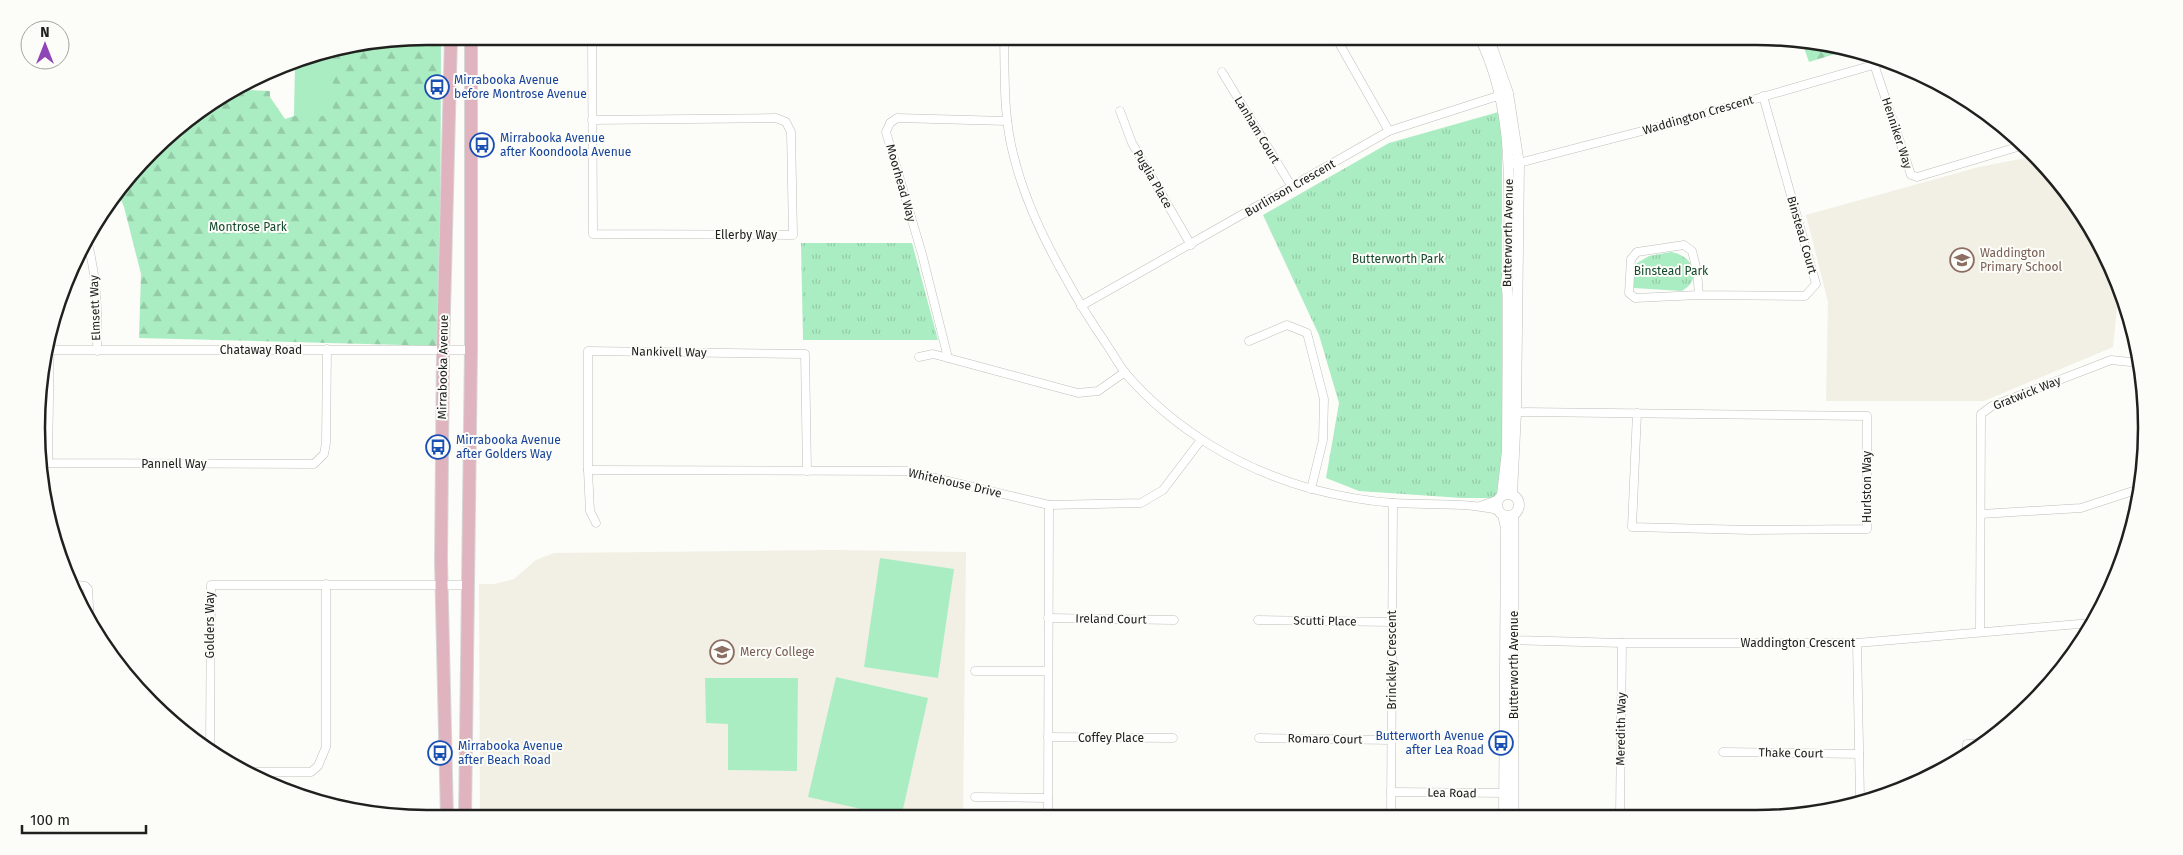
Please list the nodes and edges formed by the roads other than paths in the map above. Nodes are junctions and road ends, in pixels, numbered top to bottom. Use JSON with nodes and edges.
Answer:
{"nodes":[{"id":1,"x":451,"y":45,"type":"edge"},
{"id":2,"x":471,"y":45,"type":"edge"},
{"id":3,"x":592,"y":45,"type":"edge"},
{"id":4,"x":1004,"y":45,"type":"edge"},
{"id":5,"x":1340,"y":45,"type":"edge"},
{"id":6,"x":1483,"y":45,"type":"edge"},
{"id":7,"x":1490,"y":45,"type":"edge"},
{"id":8,"x":1874,"y":64,"type":"joint"},
{"id":9,"x":1222,"y":72,"type":"dead end"},
{"id":10,"x":1504,"y":94,"type":"junction"},
{"id":11,"x":1763,"y":96,"type":"junction"},
{"id":12,"x":1120,"y":111,"type":"dead end"},
{"id":13,"x":592,"y":120,"type":"junction"},
{"id":14,"x":1007,"y":121,"type":"junction"},
{"id":15,"x":1390,"y":131,"type":"junction"},
{"id":16,"x":2016,"y":147,"type":"edge"},
{"id":17,"x":1514,"y":164,"type":"junction"},
{"id":18,"x":1292,"y":187,"type":"junction"},
{"id":19,"x":1191,"y":245,"type":"junction"},
{"id":20,"x":89,"y":249,"type":"edge"},
{"id":21,"x":1699,"y":295,"type":"junction"},
{"id":22,"x":1081,"y":306,"type":"junction"},
{"id":23,"x":1249,"y":341,"type":"dead end"},
{"id":24,"x":53,"y":350,"type":"edge"},
{"id":25,"x":327,"y":350,"type":"junction"},
{"id":26,"x":442,"y":350,"type":"junction"},
{"id":27,"x":471,"y":350,"type":"junction"},
{"id":28,"x":97,"y":351,"type":"junction"},
{"id":29,"x":919,"y":357,"type":"dead end"},
{"id":30,"x":948,"y":358,"type":"junction"},
{"id":31,"x":51,"y":361,"type":"edge"},
{"id":32,"x":2132,"y":362,"type":"edge"},
{"id":33,"x":1125,"y":372,"type":"junction"},
{"id":34,"x":1511,"y":412,"type":"junction"},
{"id":35,"x":1637,"y":413,"type":"junction"},
{"id":36,"x":1201,"y":440,"type":"junction"},
{"id":37,"x":588,"y":470,"type":"junction"},
{"id":38,"x":808,"y":471,"type":"junction"},
{"id":39,"x":1312,"y":488,"type":"junction"},
{"id":40,"x":2133,"y":491,"type":"edge"},
{"id":41,"x":1393,"y":503,"type":"junction"},
{"id":42,"x":1049,"y":505,"type":"junction"},
{"id":43,"x":1504,"y":505,"type":"junction"},
{"id":44,"x":1981,"y":514,"type":"junction"},
{"id":45,"x":596,"y":523,"type":"dead end"},
{"id":46,"x":326,"y":584,"type":"junction"},
{"id":47,"x":442,"y":584,"type":"junction"},
{"id":48,"x":468,"y":584,"type":"junction"},
{"id":49,"x":79,"y":585,"type":"edge"},
{"id":50,"x":89,"y":606,"type":"edge"},
{"id":51,"x":1048,"y":618,"type":"junction"},
{"id":52,"x":1174,"y":620,"type":"dead end"},
{"id":53,"x":1258,"y":620,"type":"dead end"},
{"id":54,"x":1393,"y":622,"type":"junction"},
{"id":55,"x":2084,"y":624,"type":"edge"},
{"id":56,"x":1980,"y":632,"type":"junction"},
{"id":57,"x":1510,"y":640,"type":"junction"},
{"id":58,"x":1622,"y":643,"type":"junction"},
{"id":59,"x":1857,"y":643,"type":"junction"},
{"id":60,"x":975,"y":671,"type":"dead end"},
{"id":61,"x":1048,"y":671,"type":"junction"},
{"id":62,"x":1048,"y":737,"type":"junction"},
{"id":63,"x":1173,"y":738,"type":"dead end"},
{"id":64,"x":1259,"y":738,"type":"dead end"},
{"id":65,"x":1392,"y":740,"type":"junction"},
{"id":66,"x":210,"y":742,"type":"edge"},
{"id":67,"x":466,"y":746,"type":"junction"},
{"id":68,"x":1722,"y":752,"type":"dead end"},
{"id":69,"x":1859,"y":754,"type":"junction"},
{"id":70,"x":260,"y":772,"type":"edge"},
{"id":71,"x":1391,"y":792,"type":"junction"},
{"id":72,"x":1508,"y":794,"type":"junction"},
{"id":73,"x":1860,"y":795,"type":"edge"},
{"id":74,"x":975,"y":797,"type":"dead end"},
{"id":75,"x":1048,"y":798,"type":"junction"},
{"id":76,"x":447,"y":810,"type":"edge"},
{"id":77,"x":465,"y":810,"type":"edge"},
{"id":78,"x":470,"y":810,"type":"edge"},
{"id":79,"x":1048,"y":810,"type":"edge"},
{"id":80,"x":1390,"y":810,"type":"edge"},
{"id":81,"x":1505,"y":810,"type":"edge"},
{"id":82,"x":1512,"y":810,"type":"edge"},
{"id":83,"x":1620,"y":810,"type":"edge"}],
"edges":[{"from":1,"to":26,"type":"main road","name":"Mirrabooka Avenue"},
{"from":2,"to":27,"type":"main road"},
{"from":3,"to":13,"type":"street","name":"Ellerby Way"},
{"from":4,"to":14,"type":"street"},
{"from":5,"to":15,"type":"street"},
{"from":6,"to":10,"type":"street","name":"Butterworth Avenue"},
{"from":7,"to":10,"type":"street","name":"Butterworth Avenue"},
{"from":8,"to":11,"type":"street","name":"Waddington Crescent"},
{"from":8,"to":16,"type":"street","name":"Henniker Way"},
{"from":9,"to":18,"type":"street","name":"Lanham Court"},
{"from":10,"to":15,"type":"street","name":"Burlinson Crescent"},
{"from":10,"to":17,"type":"street","name":"Butterworth Avenue"},
{"from":11,"to":17,"type":"street","name":"Waddington Crescent"},
{"from":11,"to":21,"type":"street","name":"Binstead Court"},
{"from":12,"to":19,"type":"street","name":"Puglia Place"},
{"from":13,"to":13,"type":"street","name":"Ellerby Way"},
{"from":14,"to":22,"type":"street"},
{"from":14,"to":30,"type":"street","name":"Moorhead Way"},
{"from":15,"to":18,"type":"street","name":"Burlinson Crescent"},
{"from":17,"to":34,"type":"street","name":"Butterworth Avenue"},
{"from":18,"to":19,"type":"street","name":"Burlinson Crescent"},
{"from":19,"to":22,"type":"street","name":"Burlinson Crescent"},
{"from":20,"to":28,"type":"street","name":"Elmsett Way"},
{"from":21,"to":21,"type":"street","name":"Binstead Court"},
{"from":22,"to":33,"type":"street"},
{"from":23,"to":39,"type":"street"},
{"from":24,"to":28,"type":"street","name":"Chataway Road"},
{"from":25,"to":26,"type":"street","name":"Chataway Road"},
{"from":25,"to":28,"type":"street","name":"Chataway Road"},
{"from":25,"to":31,"type":"street","name":"Pannell Way"},
{"from":26,"to":27,"type":"street","name":"Chataway Road"},
{"from":26,"to":47,"type":"main road","name":"Mirrabooka Avenue"},
{"from":27,"to":48,"type":"main road"},
{"from":29,"to":30,"type":"street"},
{"from":30,"to":33,"type":"street"},
{"from":32,"to":44,"type":"street","name":"Gratwick Way"},
{"from":33,"to":36,"type":"street"},
{"from":34,"to":35,"type":"street","name":"Hurlston Way"},
{"from":34,"to":43,"type":"street","name":"Butterworth Avenue"},
{"from":35,"to":35,"type":"street","name":"Hurlston Way"},
{"from":36,"to":39,"type":"street"},
{"from":36,"to":42,"type":"street","name":"Whitehouse Drive"},
{"from":37,"to":38,"type":"street","name":"Whitehouse Drive"},
{"from":37,"to":38,"type":"street","name":"Nankivell Way"},
{"from":37,"to":45,"type":"street","name":"Nankivell Way"},
{"from":38,"to":42,"type":"street","name":"Whitehouse Drive"},
{"from":39,"to":41,"type":"street"},
{"from":40,"to":44,"type":"street"},
{"from":41,"to":43,"type":"street"},
{"from":41,"to":54,"type":"street","name":"Brinckley Crescent"},
{"from":42,"to":51,"type":"street"},
{"from":43,"to":57,"type":"street","name":"Butterworth Avenue"},
{"from":44,"to":56,"type":"street","name":"Gratwick Way"},
{"from":46,"to":47,"type":"street","name":"Golders Way"},
{"from":46,"to":66,"type":"street","name":"Golders Way"},
{"from":46,"to":70,"type":"street"},
{"from":47,"to":48,"type":"street","name":"Golders Way"},
{"from":47,"to":76,"type":"main road","name":"Mirrabooka Avenue"},
{"from":48,"to":67,"type":"main road"},
{"from":49,"to":50,"type":"street"},
{"from":51,"to":52,"type":"street","name":"Ireland Court"},
{"from":51,"to":61,"type":"street"},
{"from":53,"to":54,"type":"street","name":"Scutti Place"},
{"from":54,"to":65,"type":"street","name":"Brinckley Crescent"},
{"from":55,"to":56,"type":"street","name":"Waddington Crescent"},
{"from":56,"to":59,"type":"street","name":"Waddington Crescent"},
{"from":57,"to":58,"type":"street","name":"Waddington Crescent"},
{"from":57,"to":72,"type":"street","name":"Butterworth Avenue"},
{"from":58,"to":59,"type":"street","name":"Waddington Crescent"},
{"from":58,"to":83,"type":"street","name":"Meredith Way"},
{"from":59,"to":69,"type":"street"},
{"from":60,"to":61,"type":"street"},
{"from":61,"to":62,"type":"street"},
{"from":62,"to":63,"type":"street","name":"Coffey Place"},
{"from":62,"to":75,"type":"street"},
{"from":64,"to":65,"type":"street","name":"Romaro Court"},
{"from":65,"to":71,"type":"street","name":"Brinckley Crescent"},
{"from":67,"to":77,"type":"main road"},
{"from":67,"to":78,"type":"main road"},
{"from":68,"to":69,"type":"street","name":"Thake Court"},
{"from":69,"to":73,"type":"street"},
{"from":71,"to":72,"type":"street","name":"Lea Road"},
{"from":71,"to":80,"type":"street","name":"Brinckley Crescent"},
{"from":72,"to":81,"type":"street","name":"Butterworth Avenue"},
{"from":72,"to":82,"type":"street","name":"Butterworth Avenue"},
{"from":74,"to":75,"type":"street"},
{"from":75,"to":79,"type":"street"}]}
